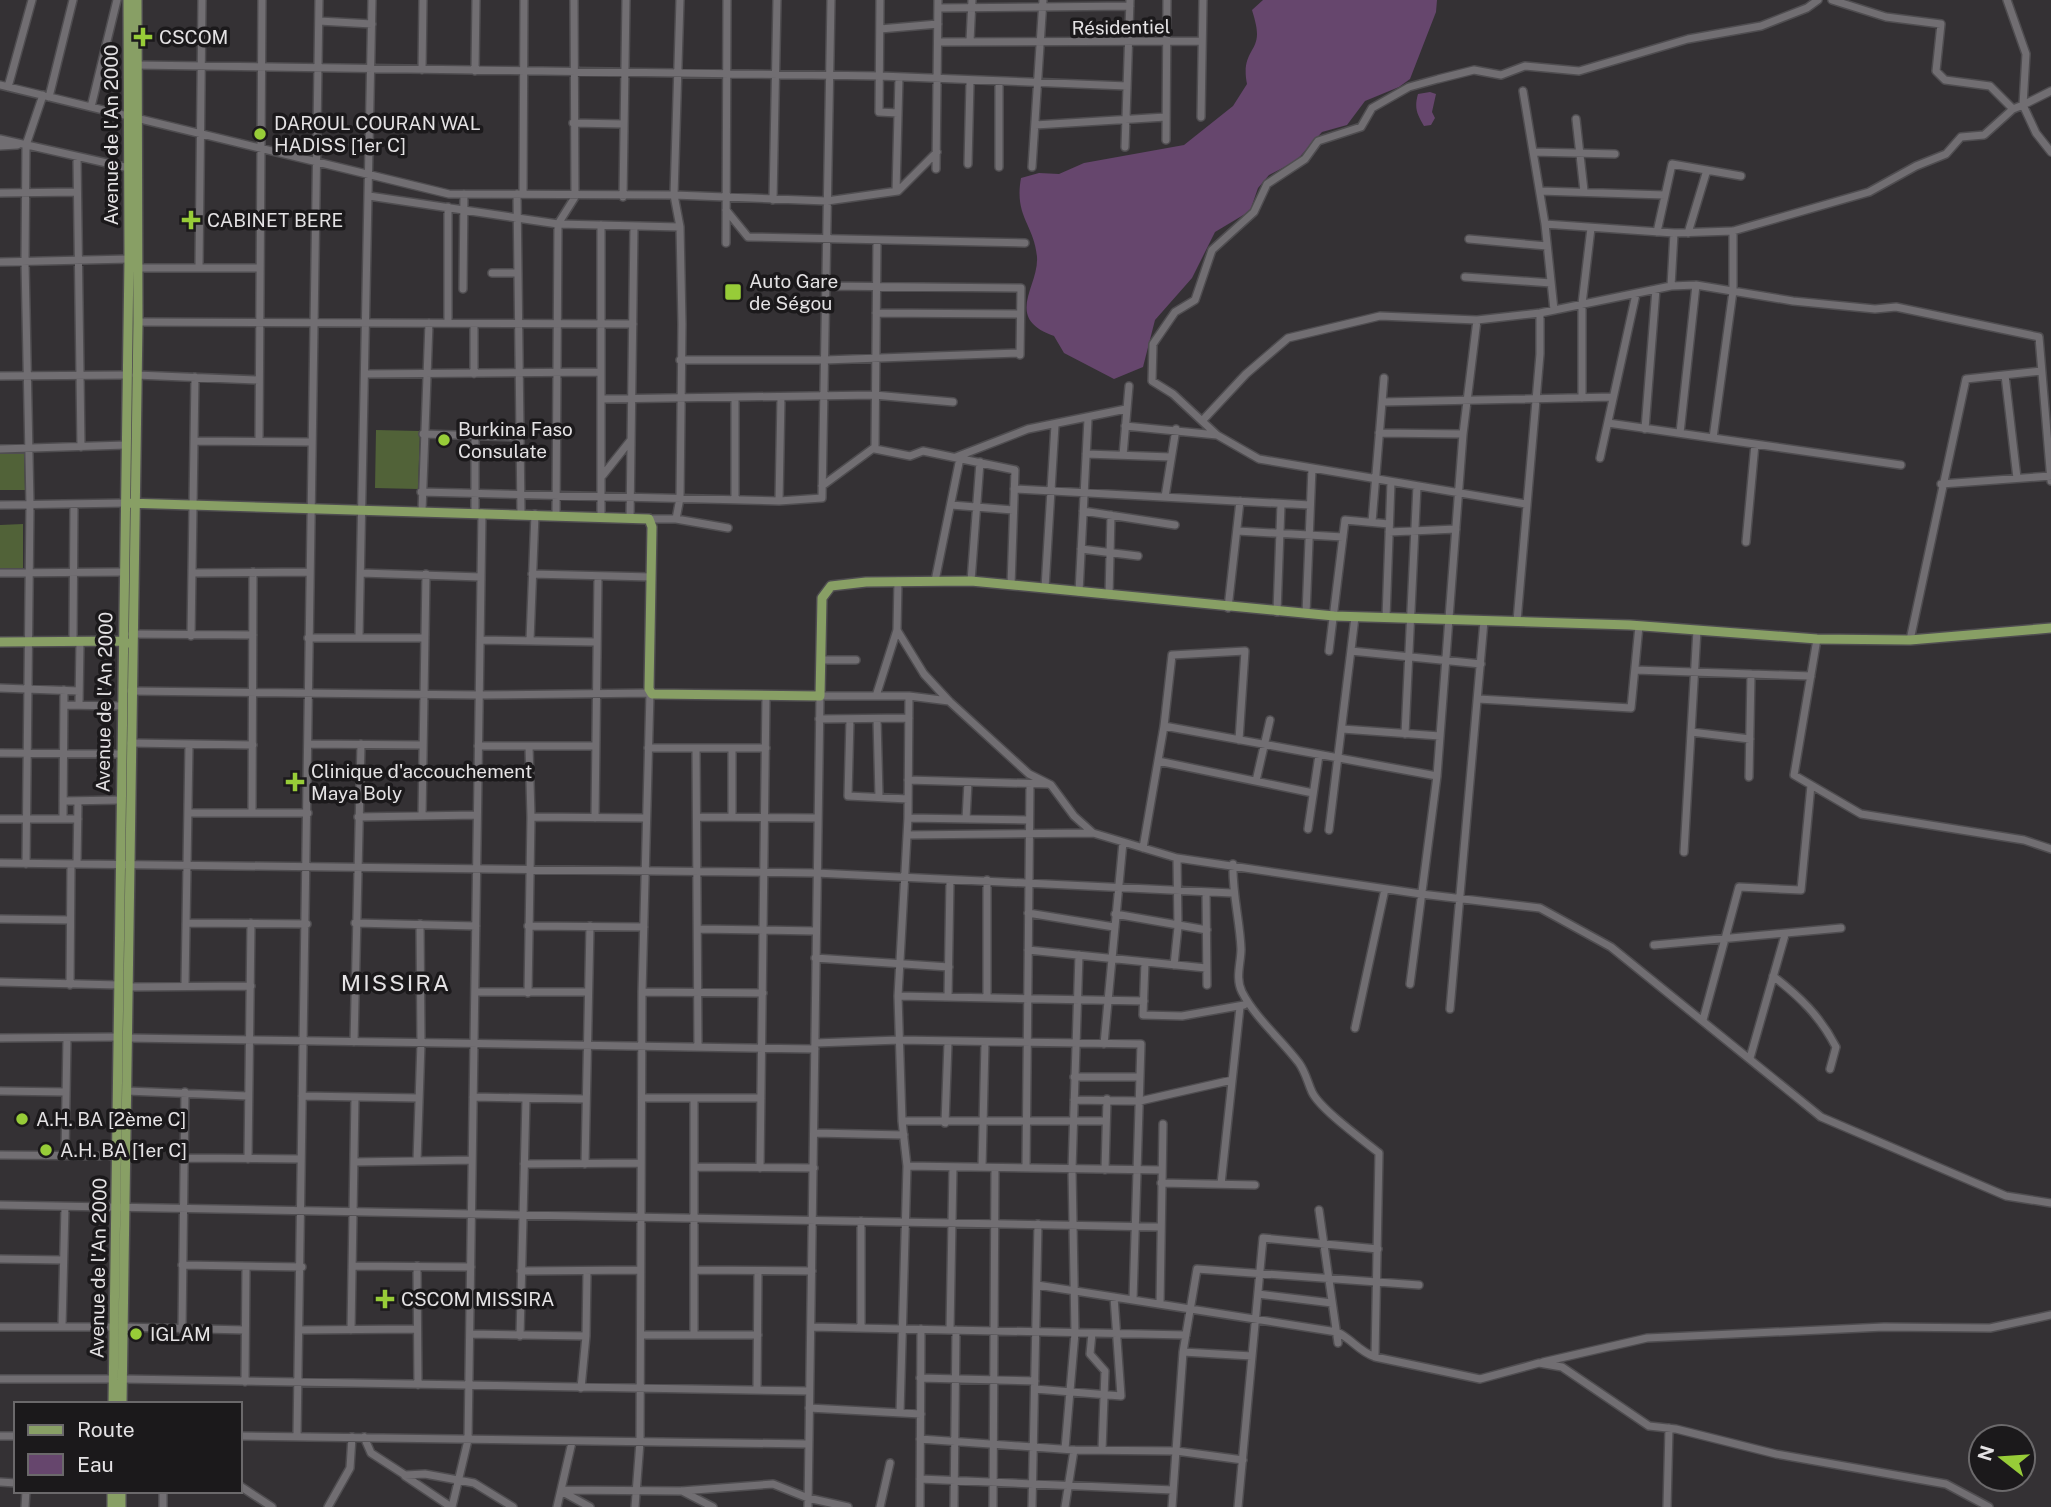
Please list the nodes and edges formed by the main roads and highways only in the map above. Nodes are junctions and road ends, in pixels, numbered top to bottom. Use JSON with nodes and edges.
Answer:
{"nodes":[{"id":1,"x":128,"y":0,"type":"edge"},
{"id":2,"x":137,"y":0,"type":"edge"},
{"id":3,"x":134,"y":117,"type":"junction"},
{"id":4,"x":131,"y":375,"type":"junction"},
{"id":5,"x":130,"y":503,"type":"junction"},
{"id":6,"x":2051,"y":628,"type":"edge"},
{"id":7,"x":122,"y":641,"type":"junction"},
{"id":8,"x":0,"y":642,"type":"edge"},
{"id":9,"x":132,"y":646,"type":"junction"},
{"id":10,"x":124,"y":865,"type":"junction"},
{"id":11,"x":123,"y":1037,"type":"junction"},
{"id":12,"x":122,"y":1207,"type":"junction"},
{"id":13,"x":118,"y":1379,"type":"junction"},
{"id":14,"x":113,"y":1402,"type":"edge"},
{"id":15,"x":122,"y":1402,"type":"edge"}],
"edges":[{"from":1,"to":3,"type":"main road","name":"Avenue de l'An 2000"},
{"from":2,"to":3,"type":"main road","name":"Avenue de l'An 2000"},
{"from":3,"to":4,"type":"main road","name":"Avenue de l'An 2000"},
{"from":3,"to":4,"type":"main road","name":"Avenue de l'An 2000"},
{"from":4,"to":5,"type":"main road","name":"Avenue de l'An 2000"},
{"from":4,"to":5,"type":"main road","name":"Avenue de l'An 2000"},
{"from":5,"to":6,"type":"main road"},
{"from":5,"to":7,"type":"main road","name":"Avenue de l'An 2000"},
{"from":5,"to":9,"type":"main road","name":"Avenue de l'An 2000"},
{"from":7,"to":8,"type":"main road"},
{"from":7,"to":9,"type":"main road"},
{"from":7,"to":10,"type":"main road","name":"Avenue de l'An 2000"},
{"from":9,"to":10,"type":"main road","name":"Avenue de l'An 2000"},
{"from":10,"to":11,"type":"main road","name":"Avenue de l'An 2000"},
{"from":11,"to":12,"type":"main road","name":"Avenue de l'An 2000"},
{"from":11,"to":12,"type":"main road","name":"Avenue de l'An 2000"},
{"from":12,"to":13,"type":"main road","name":"Avenue de l'An 2000"},
{"from":13,"to":14,"type":"main road","name":"Avenue de l'An 2000"},
{"from":13,"to":15,"type":"main road","name":"Avenue de l'An 2000"}]}
